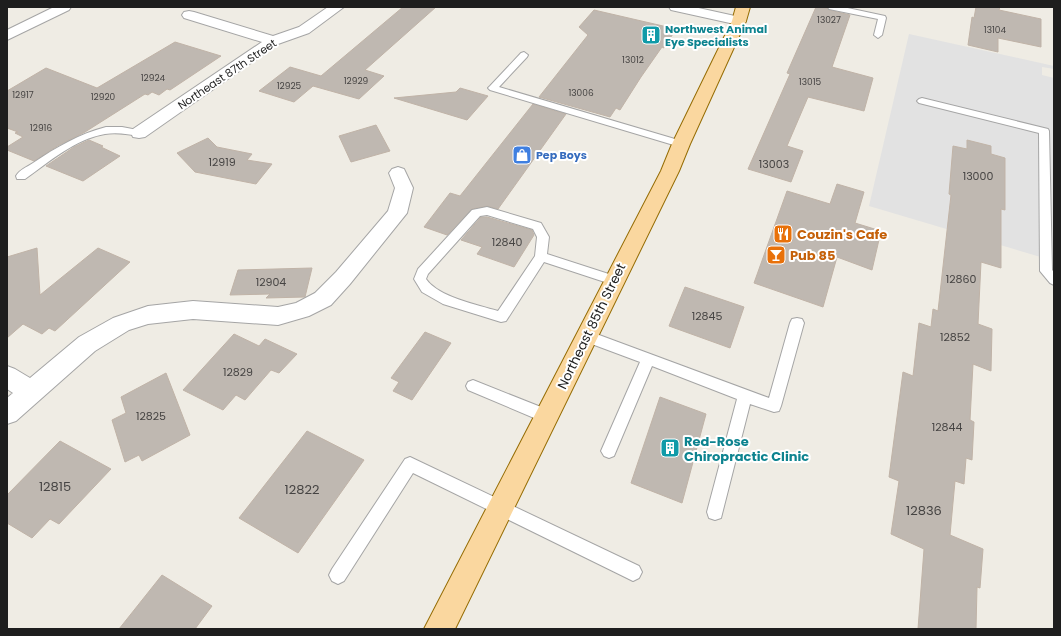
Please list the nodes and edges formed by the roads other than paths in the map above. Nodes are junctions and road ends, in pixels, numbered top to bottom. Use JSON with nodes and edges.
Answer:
{"nodes":[{"id":1,"x":64,"y":7,"type":"edge"},
{"id":2,"x":337,"y":7,"type":"edge"},
{"id":3,"x":676,"y":7,"type":"edge"},
{"id":4,"x":754,"y":7,"type":"edge"},
{"id":5,"x":832,"y":7,"type":"edge"},
{"id":6,"x":741,"y":14,"type":"edge"},
{"id":7,"x":189,"y":16,"type":"dead end"},
{"id":8,"x":878,"y":35,"type":"dead end"},
{"id":9,"x":7,"y":36,"type":"edge"},
{"id":10,"x":273,"y":42,"type":"junction"},
{"id":11,"x":524,"y":55,"type":"dead end"},
{"id":12,"x":922,"y":101,"type":"dead end"},
{"id":13,"x":139,"y":133,"type":"joint"},
{"id":14,"x":681,"y":144,"type":"junction"},
{"id":15,"x":398,"y":173,"type":"dead end"},
{"id":16,"x":21,"y":176,"type":"dead end"},
{"id":17,"x":541,"y":257,"type":"junction"},
{"id":18,"x":614,"y":280,"type":"junction"},
{"id":19,"x":1054,"y":280,"type":"edge"},
{"id":20,"x":797,"y":323,"type":"dead end"},
{"id":21,"x":586,"y":336,"type":"junction"},
{"id":22,"x":648,"y":359,"type":"junction"},
{"id":23,"x":7,"y":376,"type":"edge"},
{"id":24,"x":473,"y":386,"type":"dead end"},
{"id":25,"x":31,"y":392,"type":"junction"},
{"id":26,"x":745,"y":396,"type":"junction"},
{"id":27,"x":7,"y":413,"type":"edge"},
{"id":28,"x":546,"y":416,"type":"junction"},
{"id":29,"x":609,"y":451,"type":"dead end"},
{"id":30,"x":501,"y":508,"type":"junction"},
{"id":31,"x":715,"y":512,"type":"dead end"},
{"id":32,"x":633,"y":572,"type":"dead end"},
{"id":33,"x":338,"y":575,"type":"dead end"},
{"id":34,"x":445,"y":627,"type":"edge"}],
"edges":[{"from":1,"to":9,"type":"street"},
{"from":2,"to":10,"type":"street","name":"Northeast 87th Street"},
{"from":3,"to":6,"type":"street"},
{"from":4,"to":6,"type":"main road","name":"Northeast 85th Street"},
{"from":5,"to":8,"type":"lane"},
{"from":6,"to":14,"type":"main road","name":"Northeast 85th Street"},
{"from":7,"to":10,"type":"street"},
{"from":10,"to":13,"type":"street","name":"Northeast 87th Street"},
{"from":11,"to":14,"type":"lane"},
{"from":12,"to":19,"type":"lane"},
{"from":13,"to":16,"type":"lane"},
{"from":14,"to":18,"type":"main road","name":"Northeast 85th Street"},
{"from":15,"to":25,"type":"street"},
{"from":17,"to":17,"type":"lane"},
{"from":17,"to":18,"type":"lane"},
{"from":18,"to":21,"type":"main road","name":"Northeast 85th Street"},
{"from":20,"to":26,"type":"lane"},
{"from":21,"to":22,"type":"lane"},
{"from":21,"to":28,"type":"main road","name":"Northeast 85th Street"},
{"from":22,"to":26,"type":"lane"},
{"from":22,"to":29,"type":"lane"},
{"from":23,"to":25,"type":"street"},
{"from":24,"to":28,"type":"lane"},
{"from":25,"to":27,"type":"street"},
{"from":26,"to":31,"type":"lane"},
{"from":28,"to":30,"type":"main road","name":"Northeast 85th Street"},
{"from":30,"to":32,"type":"lane"},
{"from":30,"to":33,"type":"lane"},
{"from":30,"to":34,"type":"main road","name":"Northeast 85th Street"}]}
